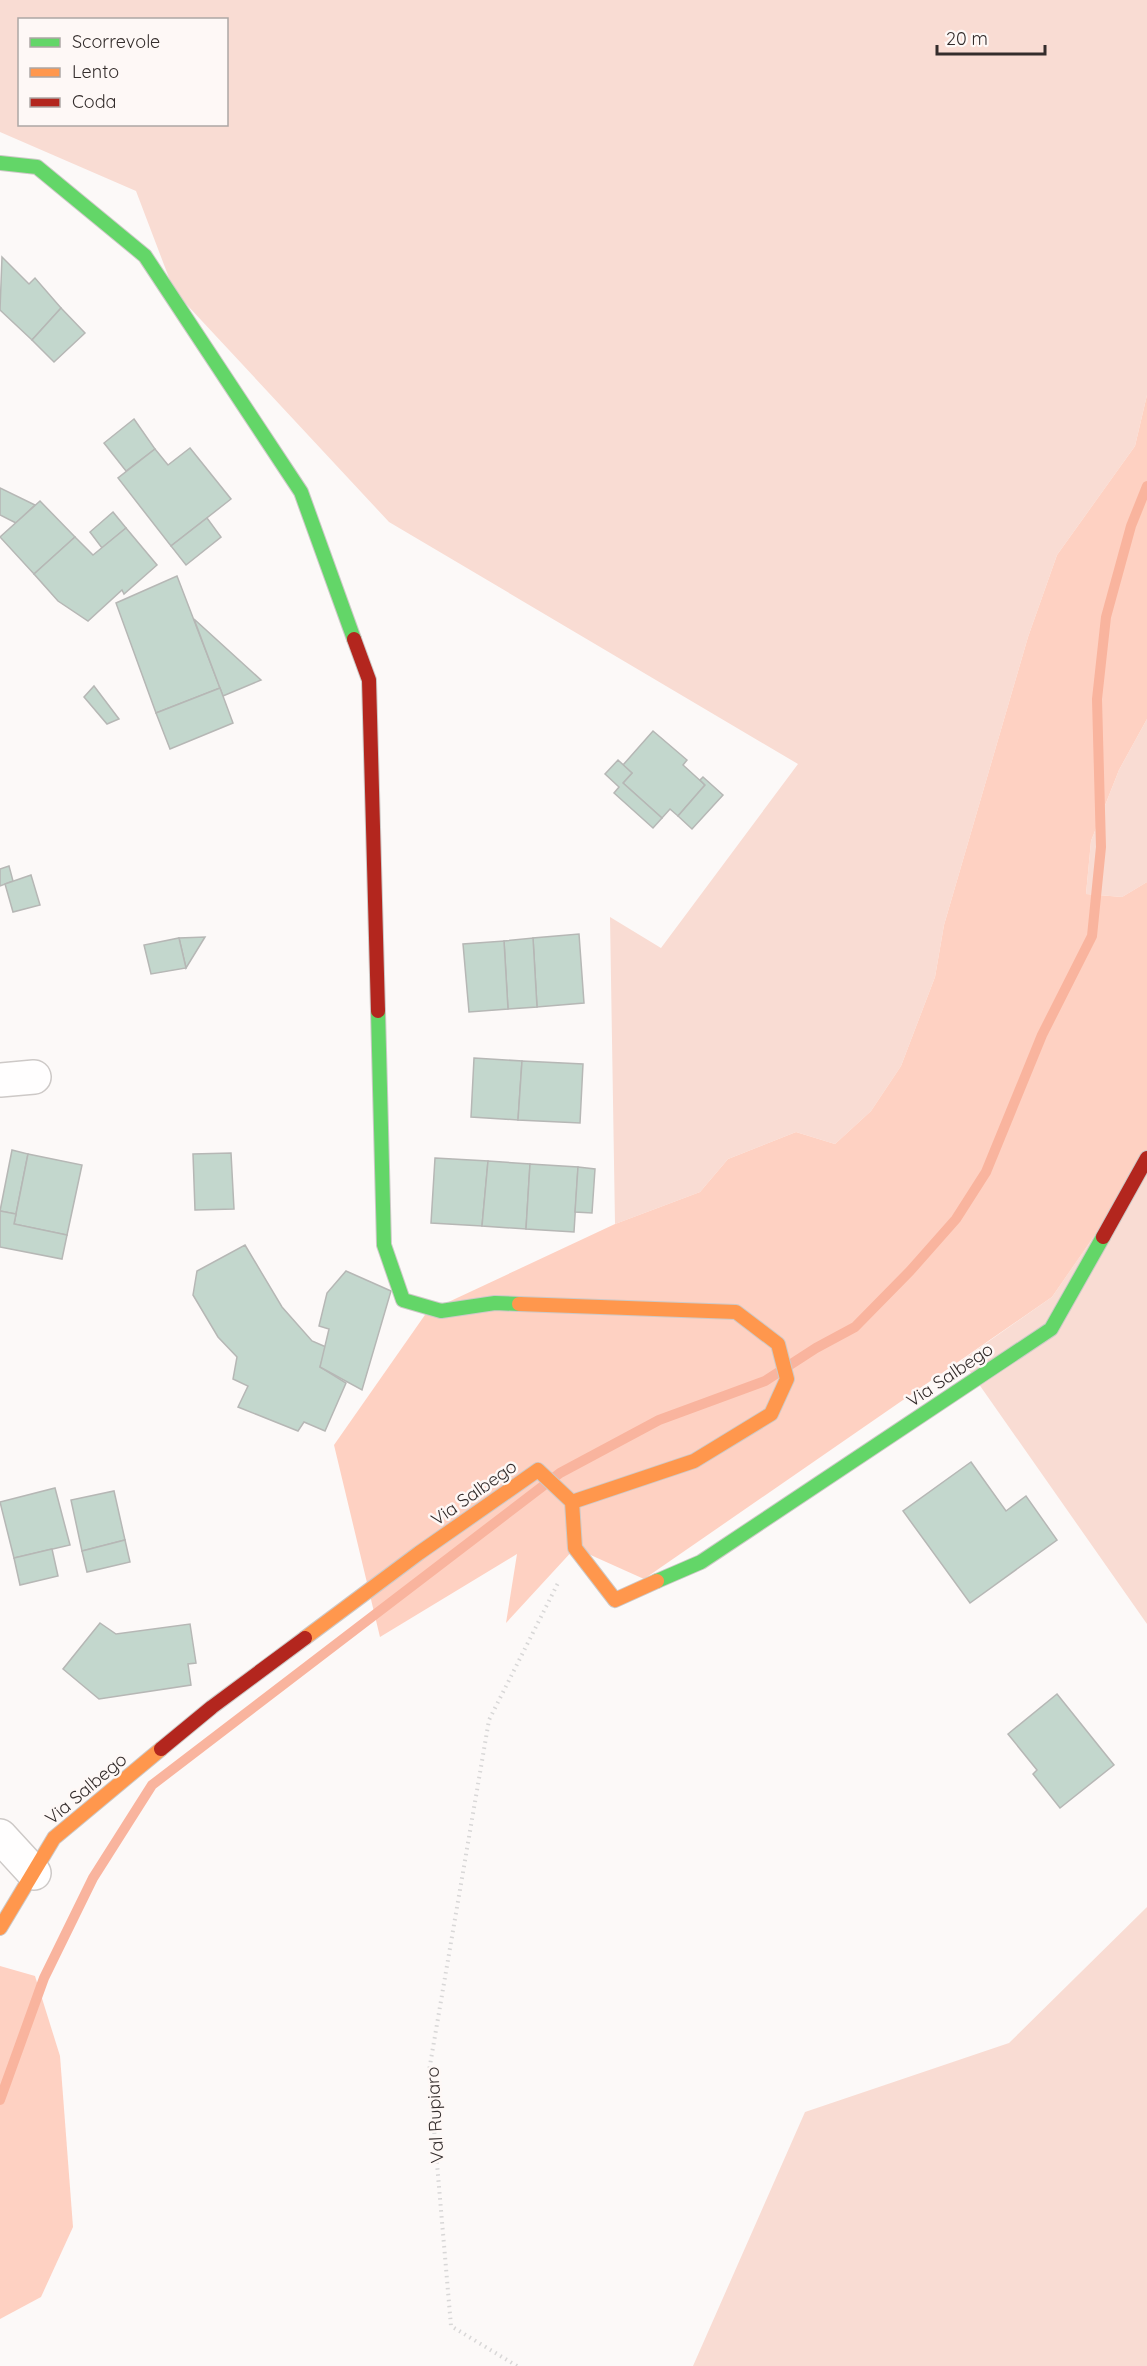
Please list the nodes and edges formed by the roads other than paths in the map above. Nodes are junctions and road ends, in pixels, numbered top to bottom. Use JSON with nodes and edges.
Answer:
{"nodes":[{"id":1,"x":0,"y":163,"type":"edge"},
{"id":2,"x":34,"y":1077,"type":"dead end"},
{"id":3,"x":0,"y":1080,"type":"edge"},
{"id":4,"x":1147,"y":1158,"type":"edge"},
{"id":5,"x":572,"y":1502,"type":"junction"},
{"id":6,"x":0,"y":1836,"type":"edge"},
{"id":7,"x":34,"y":1872,"type":"junction"},
{"id":8,"x":0,"y":1928,"type":"edge"}],
"edges":[{"from":1,"to":5,"type":"street"},
{"from":2,"to":3,"type":"street"},
{"from":4,"to":5,"type":"street","name":"Via Salbego"},
{"from":5,"to":7,"type":"street","name":"Via Salbego"},
{"from":6,"to":7,"type":"street"},
{"from":7,"to":8,"type":"street","name":"Via Salbego"}]}
